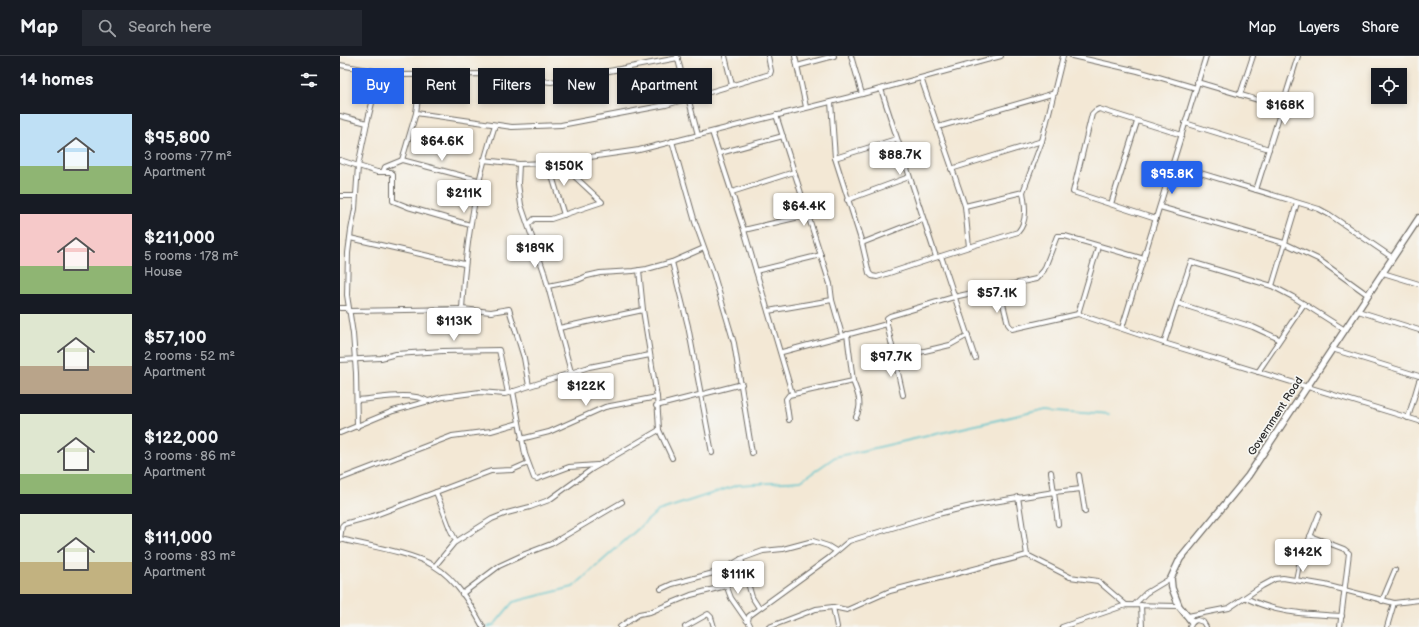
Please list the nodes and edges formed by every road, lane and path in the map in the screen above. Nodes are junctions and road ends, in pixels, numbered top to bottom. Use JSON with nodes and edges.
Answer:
{"nodes":[{"id":1,"x":724,"y":56,"type":"edge"},
{"id":2,"x":768,"y":56,"type":"edge"},
{"id":3,"x":795,"y":56,"type":"edge"},
{"id":4,"x":834,"y":56,"type":"edge"},
{"id":5,"x":851,"y":56,"type":"edge"},
{"id":6,"x":1001,"y":56,"type":"edge"},
{"id":7,"x":1063,"y":56,"type":"edge"},
{"id":8,"x":1072,"y":56,"type":"edge"},
{"id":9,"x":1206,"y":56,"type":"edge"},
{"id":10,"x":1253,"y":56,"type":"edge"},
{"id":11,"x":1298,"y":56,"type":"edge"},
{"id":12,"x":678,"y":57,"type":"edge"},
{"id":13,"x":1081,"y":57,"type":"edge"},
{"id":14,"x":340,"y":65,"type":"edge"},
{"id":15,"x":797,"y":66,"type":"junction"},
{"id":16,"x":357,"y":68,"type":"edge"},
{"id":17,"x":681,"y":68,"type":"edge"},
{"id":18,"x":470,"y":75,"type":"edge"},
{"id":19,"x":921,"y":78,"type":"junction"},
{"id":20,"x":1197,"y":82,"type":"junction"},
{"id":21,"x":732,"y":85,"type":"junction"},
{"id":22,"x":1196,"y":88,"type":"junction"},
{"id":23,"x":881,"y":89,"type":"junction"},
{"id":24,"x":712,"y":91,"type":"edge"},
{"id":25,"x":1055,"y":93,"type":"junction"},
{"id":26,"x":862,"y":94,"type":"junction"},
{"id":27,"x":1240,"y":94,"type":"junction"},
{"id":28,"x":831,"y":102,"type":"junction"},
{"id":29,"x":372,"y":104,"type":"edge"},
{"id":30,"x":417,"y":104,"type":"edge"},
{"id":31,"x":665,"y":104,"type":"edge"},
{"id":32,"x":690,"y":104,"type":"edge"},
{"id":33,"x":806,"y":107,"type":"junction"},
{"id":34,"x":1282,"y":107,"type":"junction"},
{"id":35,"x":416,"y":113,"type":"junction"},
{"id":36,"x":776,"y":115,"type":"junction"},
{"id":37,"x":340,"y":116,"type":"edge"},
{"id":38,"x":1137,"y":122,"type":"junction"},
{"id":39,"x":367,"y":123,"type":"junction"},
{"id":40,"x":1185,"y":123,"type":"junction"},
{"id":41,"x":495,"y":125,"type":"junction"},
{"id":42,"x":938,"y":127,"type":"junction"},
{"id":43,"x":712,"y":132,"type":"junction"},
{"id":44,"x":698,"y":134,"type":"junction"},
{"id":45,"x":1182,"y":135,"type":"junction"},
{"id":46,"x":784,"y":136,"type":"junction"},
{"id":47,"x":896,"y":139,"type":"junction"},
{"id":48,"x":672,"y":141,"type":"junction"},
{"id":49,"x":1042,"y":142,"type":"junction"},
{"id":50,"x":1269,"y":148,"type":"junction"},
{"id":51,"x":720,"y":153,"type":"junction"},
{"id":52,"x":835,"y":158,"type":"junction"},
{"id":53,"x":340,"y":160,"type":"edge"},
{"id":54,"x":402,"y":160,"type":"junction"},
{"id":55,"x":483,"y":160,"type":"junction"},
{"id":56,"x":554,"y":162,"type":"junction"},
{"id":57,"x":548,"y":163,"type":"junction"},
{"id":58,"x":518,"y":164,"type":"junction"},
{"id":59,"x":1174,"y":165,"type":"junction"},
{"id":60,"x":358,"y":166,"type":"junction"},
{"id":61,"x":951,"y":169,"type":"junction"},
{"id":62,"x":383,"y":172,"type":"junction"},
{"id":63,"x":794,"y":172,"type":"junction"},
{"id":64,"x":909,"y":177,"type":"junction"},
{"id":65,"x":478,"y":180,"type":"junction"},
{"id":66,"x":1256,"y":190,"type":"junction"},
{"id":67,"x":732,"y":192,"type":"junction"},
{"id":68,"x":1023,"y":192,"type":"junction"},
{"id":69,"x":340,"y":196,"type":"edge"},
{"id":70,"x":355,"y":196,"type":"junction"},
{"id":71,"x":847,"y":200,"type":"junction"},
{"id":72,"x":1297,"y":203,"type":"junction"},
{"id":73,"x":1111,"y":204,"type":"junction"},
{"id":74,"x":964,"y":206,"type":"junction"},
{"id":75,"x":1160,"y":207,"type":"junction"},
{"id":76,"x":808,"y":215,"type":"junction"},
{"id":77,"x":564,"y":216,"type":"junction"},
{"id":78,"x":1419,"y":218,"type":"edge"},
{"id":79,"x":922,"y":219,"type":"junction"},
{"id":80,"x":1156,"y":219,"type":"junction"},
{"id":81,"x":529,"y":224,"type":"junction"},
{"id":82,"x":470,"y":225,"type":"junction"},
{"id":83,"x":744,"y":230,"type":"junction"},
{"id":84,"x":350,"y":238,"type":"junction"},
{"id":85,"x":862,"y":243,"type":"junction"},
{"id":86,"x":1284,"y":243,"type":"junction"},
{"id":87,"x":969,"y":247,"type":"junction"},
{"id":88,"x":1098,"y":247,"type":"junction"},
{"id":89,"x":704,"y":248,"type":"junction"},
{"id":90,"x":821,"y":255,"type":"junction"},
{"id":91,"x":938,"y":257,"type":"junction"},
{"id":92,"x":1393,"y":258,"type":"junction"},
{"id":93,"x":1144,"y":260,"type":"junction"},
{"id":94,"x":672,"y":262,"type":"junction"},
{"id":95,"x":464,"y":264,"type":"junction"},
{"id":96,"x":639,"y":270,"type":"junction"},
{"id":97,"x":756,"y":271,"type":"junction"},
{"id":98,"x":1383,"y":273,"type":"junction"},
{"id":99,"x":1419,"y":284,"type":"edge"},
{"id":100,"x":548,"y":286,"type":"junction"},
{"id":101,"x":1272,"y":286,"type":"junction"},
{"id":102,"x":999,"y":288,"type":"junction"},
{"id":103,"x":1368,"y":295,"type":"junction"},
{"id":104,"x":954,"y":297,"type":"junction"},
{"id":105,"x":832,"y":300,"type":"junction"},
{"id":106,"x":1177,"y":303,"type":"junction"},
{"id":107,"x":1304,"y":304,"type":"junction"},
{"id":108,"x":340,"y":308,"type":"edge"},
{"id":109,"x":348,"y":309,"type":"junction"},
{"id":110,"x":462,"y":309,"type":"junction"},
{"id":111,"x":643,"y":310,"type":"junction"},
{"id":112,"x":768,"y":311,"type":"junction"},
{"id":113,"x":1358,"y":311,"type":"junction"},
{"id":114,"x":1078,"y":314,"type":"junction"},
{"id":115,"x":887,"y":324,"type":"junction"},
{"id":116,"x":559,"y":328,"type":"junction"},
{"id":117,"x":1122,"y":328,"type":"junction"},
{"id":118,"x":1345,"y":330,"type":"junction"},
{"id":119,"x":1419,"y":330,"type":"edge"},
{"id":120,"x":845,"y":335,"type":"junction"},
{"id":121,"x":968,"y":335,"type":"junction"},
{"id":122,"x":1279,"y":339,"type":"junction"},
{"id":123,"x":1164,"y":343,"type":"junction"},
{"id":124,"x":1332,"y":348,"type":"junction"},
{"id":125,"x":782,"y":352,"type":"junction"},
{"id":126,"x":650,"y":355,"type":"junction"},
{"id":127,"x":895,"y":358,"type":"junction"},
{"id":128,"x":975,"y":358,"type":"dead end"},
{"id":129,"x":355,"y":359,"type":"junction"},
{"id":130,"x":340,"y":360,"type":"edge"},
{"id":131,"x":571,"y":372,"type":"junction"},
{"id":132,"x":1258,"y":372,"type":"junction"},
{"id":133,"x":1419,"y":376,"type":"edge"},
{"id":134,"x":853,"y":381,"type":"junction"},
{"id":135,"x":1419,"y":381,"type":"edge"},
{"id":136,"x":742,"y":384,"type":"junction"},
{"id":137,"x":529,"y":386,"type":"junction"},
{"id":138,"x":1306,"y":387,"type":"junction"},
{"id":139,"x":513,"y":390,"type":"junction"},
{"id":140,"x":508,"y":392,"type":"junction"},
{"id":141,"x":792,"y":393,"type":"junction"},
{"id":142,"x":702,"y":395,"type":"junction"},
{"id":143,"x":903,"y":395,"type":"dead end"},
{"id":144,"x":657,"y":397,"type":"junction"},
{"id":145,"x":357,"y":400,"type":"junction"},
{"id":146,"x":428,"y":401,"type":"junction"},
{"id":147,"x":656,"y":406,"type":"junction"},
{"id":148,"x":856,"y":417,"type":"dead end"},
{"id":149,"x":1408,"y":418,"type":"junction"},
{"id":150,"x":789,"y":420,"type":"dead end"},
{"id":151,"x":1419,"y":421,"type":"edge"},
{"id":152,"x":519,"y":423,"type":"junction"},
{"id":153,"x":356,"y":427,"type":"junction"},
{"id":154,"x":659,"y":430,"type":"junction"},
{"id":155,"x":340,"y":433,"type":"edge"},
{"id":156,"x":521,"y":439,"type":"junction"},
{"id":157,"x":712,"y":453,"type":"dead end"},
{"id":158,"x":752,"y":453,"type":"dead end"},
{"id":159,"x":672,"y":458,"type":"dead end"},
{"id":160,"x":528,"y":462,"type":"junction"},
{"id":161,"x":599,"y":465,"type":"junction"},
{"id":162,"x":1051,"y":472,"type":"dead end"},
{"id":163,"x":1079,"y":475,"type":"dead end"},
{"id":164,"x":340,"y":478,"type":"edge"},
{"id":165,"x":1081,"y":490,"type":"junction"},
{"id":166,"x":436,"y":492,"type":"junction"},
{"id":167,"x":1054,"y":492,"type":"junction"},
{"id":168,"x":1018,"y":497,"type":"junction"},
{"id":169,"x":622,"y":502,"type":"dead end"},
{"id":170,"x":1085,"y":512,"type":"dead end"},
{"id":171,"x":1318,"y":514,"type":"dead end"},
{"id":172,"x":1058,"y":524,"type":"dead end"},
{"id":173,"x":1310,"y":536,"type":"junction"},
{"id":174,"x":340,"y":539,"type":"edge"},
{"id":175,"x":456,"y":541,"type":"junction"},
{"id":176,"x":836,"y":551,"type":"junction"},
{"id":177,"x":1027,"y":555,"type":"junction"},
{"id":178,"x":741,"y":558,"type":"junction"},
{"id":179,"x":435,"y":566,"type":"junction"},
{"id":180,"x":1395,"y":570,"type":"dead end"},
{"id":181,"x":721,"y":572,"type":"junction"},
{"id":182,"x":1171,"y":578,"type":"junction"},
{"id":183,"x":1296,"y":580,"type":"junction"},
{"id":184,"x":726,"y":586,"type":"junction"},
{"id":185,"x":662,"y":589,"type":"dead end"},
{"id":186,"x":1344,"y":589,"type":"junction"},
{"id":187,"x":462,"y":594,"type":"junction"},
{"id":188,"x":1246,"y":598,"type":"junction"},
{"id":189,"x":1419,"y":600,"type":"edge"},
{"id":190,"x":1382,"y":601,"type":"junction"},
{"id":191,"x":1394,"y":603,"type":"junction"},
{"id":192,"x":1126,"y":605,"type":"junction"},
{"id":193,"x":1134,"y":605,"type":"junction"},
{"id":194,"x":1141,"y":605,"type":"junction"},
{"id":195,"x":1179,"y":606,"type":"junction"},
{"id":196,"x":833,"y":607,"type":"junction"},
{"id":197,"x":759,"y":608,"type":"junction"},
{"id":198,"x":1188,"y":616,"type":"junction"},
{"id":199,"x":1342,"y":616,"type":"junction"},
{"id":200,"x":748,"y":621,"type":"junction"},
{"id":201,"x":1191,"y":625,"type":"edge"},
{"id":202,"x":483,"y":627,"type":"edge"},
{"id":203,"x":620,"y":627,"type":"edge"},
{"id":204,"x":686,"y":627,"type":"edge"},
{"id":205,"x":714,"y":627,"type":"edge"},
{"id":206,"x":751,"y":627,"type":"edge"},
{"id":207,"x":769,"y":627,"type":"edge"},
{"id":208,"x":837,"y":627,"type":"edge"},
{"id":209,"x":1062,"y":627,"type":"edge"},
{"id":210,"x":1142,"y":627,"type":"edge"},
{"id":211,"x":1206,"y":627,"type":"edge"},
{"id":212,"x":1340,"y":627,"type":"edge"},
{"id":213,"x":1387,"y":627,"type":"edge"}],
"edges":[{"from":1,"to":21,"type":"street"},
{"from":2,"to":21,"type":"street"},
{"from":3,"to":15,"type":"street"},
{"from":4,"to":15,"type":"street"},
{"from":5,"to":26,"type":"street"},
{"from":6,"to":19,"type":"street"},
{"from":7,"to":25,"type":"street"},
{"from":8,"to":13,"type":"street"},
{"from":9,"to":20,"type":"street"},
{"from":10,"to":27,"type":"street"},
{"from":11,"to":34,"type":"street"},
{"from":12,"to":17,"type":"street"},
{"from":12,"to":18,"type":"street"},
{"from":13,"to":22,"type":"street"},
{"from":14,"to":16,"type":"street"},
{"from":15,"to":33,"type":"street"},
{"from":19,"to":23,"type":"street"},
{"from":19,"to":42,"type":"street"},
{"from":20,"to":22,"type":"street"},
{"from":20,"to":27,"type":"street"},
{"from":21,"to":24,"type":"street"},
{"from":22,"to":40,"type":"street"},
{"from":23,"to":26,"type":"street"},
{"from":23,"to":47,"type":"street"},
{"from":25,"to":42,"type":"street"},
{"from":25,"to":49,"type":"street"},
{"from":26,"to":28,"type":"street"},
{"from":27,"to":34,"type":"street"},
{"from":28,"to":33,"type":"street"},
{"from":28,"to":52,"type":"street"},
{"from":29,"to":39,"type":"street"},
{"from":30,"to":35,"type":"street"},
{"from":31,"to":41,"type":"street"},
{"from":32,"to":44,"type":"street"},
{"from":33,"to":36,"type":"street"},
{"from":34,"to":50,"type":"street"},
{"from":35,"to":41,"type":"street"},
{"from":35,"to":54,"type":"street"},
{"from":36,"to":43,"type":"street"},
{"from":36,"to":46,"type":"street"},
{"from":37,"to":39,"type":"street"},
{"from":38,"to":45,"type":"street"},
{"from":38,"to":73,"type":"street"},
{"from":38,"to":73,"type":"street"},
{"from":39,"to":60,"type":"street"},
{"from":40,"to":45,"type":"street"},
{"from":40,"to":50,"type":"street"},
{"from":41,"to":55,"type":"street"},
{"from":42,"to":61,"type":"street"},
{"from":43,"to":44,"type":"street"},
{"from":43,"to":51,"type":"street"},
{"from":44,"to":48,"type":"street"},
{"from":45,"to":59,"type":"street"},
{"from":46,"to":51,"type":"street"},
{"from":46,"to":63,"type":"street"},
{"from":47,"to":52,"type":"street"},
{"from":47,"to":64,"type":"street"},
{"from":48,"to":56,"type":"street"},
{"from":48,"to":89,"type":"street"},
{"from":49,"to":61,"type":"street"},
{"from":49,"to":68,"type":"street"},
{"from":50,"to":66,"type":"street"},
{"from":51,"to":67,"type":"street"},
{"from":52,"to":71,"type":"street"},
{"from":53,"to":60,"type":"street"},
{"from":54,"to":62,"type":"street"},
{"from":54,"to":65,"type":"street"},
{"from":55,"to":58,"type":"street"},
{"from":55,"to":65,"type":"street"},
{"from":56,"to":57,"type":"street"},
{"from":56,"to":77,"type":"street"},
{"from":57,"to":58,"type":"street"},
{"from":57,"to":77,"type":"street"},
{"from":58,"to":81,"type":"street"},
{"from":59,"to":66,"type":"street"},
{"from":59,"to":75,"type":"street"},
{"from":60,"to":62,"type":"street"},
{"from":60,"to":70,"type":"street"},
{"from":61,"to":74,"type":"street"},
{"from":62,"to":82,"type":"street"},
{"from":63,"to":67,"type":"street"},
{"from":63,"to":76,"type":"street"},
{"from":64,"to":71,"type":"street"},
{"from":64,"to":79,"type":"street"},
{"from":65,"to":82,"type":"street"},
{"from":66,"to":72,"type":"street"},
{"from":67,"to":83,"type":"street"},
{"from":68,"to":74,"type":"street"},
{"from":68,"to":87,"type":"street"},
{"from":69,"to":70,"type":"street"},
{"from":70,"to":84,"type":"street"},
{"from":71,"to":85,"type":"street"},
{"from":72,"to":86,"type":"street"},
{"from":72,"to":92,"type":"street"},
{"from":73,"to":80,"type":"street"},
{"from":74,"to":87,"type":"street"},
{"from":75,"to":80,"type":"street"},
{"from":75,"to":86,"type":"street"},
{"from":76,"to":83,"type":"street"},
{"from":76,"to":90,"type":"street"},
{"from":77,"to":81,"type":"street"},
{"from":78,"to":92,"type":"street","name":"Government Road"},
{"from":79,"to":85,"type":"street"},
{"from":79,"to":91,"type":"street"},
{"from":80,"to":93,"type":"street"},
{"from":81,"to":100,"type":"street"},
{"from":82,"to":95,"type":"street"},
{"from":83,"to":97,"type":"street"},
{"from":84,"to":95,"type":"street"},
{"from":84,"to":109,"type":"street"},
{"from":85,"to":91,"type":"street"},
{"from":86,"to":101,"type":"street"},
{"from":86,"to":103,"type":"street"},
{"from":87,"to":91,"type":"street"},
{"from":88,"to":93,"type":"street"},
{"from":88,"to":102,"type":"street"},
{"from":88,"to":114,"type":"street"},
{"from":89,"to":94,"type":"street"},
{"from":89,"to":136,"type":"street"},
{"from":90,"to":97,"type":"street"},
{"from":90,"to":105,"type":"street"},
{"from":91,"to":104,"type":"street"},
{"from":92,"to":98,"type":"street","name":"Government Road"},
{"from":93,"to":117,"type":"street"},
{"from":94,"to":96,"type":"street"},
{"from":94,"to":142,"type":"street"},
{"from":95,"to":110,"type":"street"},
{"from":96,"to":100,"type":"street"},
{"from":96,"to":111,"type":"street"},
{"from":97,"to":112,"type":"street"},
{"from":98,"to":99,"type":"street"},
{"from":98,"to":103,"type":"street","name":"Government Road"},
{"from":100,"to":116,"type":"street"},
{"from":101,"to":106,"type":"street"},
{"from":101,"to":107,"type":"street"},
{"from":102,"to":104,"type":"street"},
{"from":102,"to":114,"type":"street"},
{"from":103,"to":113,"type":"street","name":"Government Road"},
{"from":104,"to":115,"type":"street"},
{"from":104,"to":121,"type":"street"},
{"from":105,"to":112,"type":"street"},
{"from":105,"to":120,"type":"street"},
{"from":106,"to":122,"type":"street"},
{"from":106,"to":123,"type":"street"},
{"from":107,"to":118,"type":"street"},
{"from":107,"to":122,"type":"street"},
{"from":108,"to":109,"type":"street"},
{"from":109,"to":110,"type":"street"},
{"from":109,"to":129,"type":"street"},
{"from":110,"to":137,"type":"street"},
{"from":111,"to":116,"type":"street"},
{"from":111,"to":126,"type":"street"},
{"from":112,"to":125,"type":"street"},
{"from":113,"to":118,"type":"street","name":"Government Road"},
{"from":113,"to":119,"type":"street"},
{"from":114,"to":117,"type":"street"},
{"from":115,"to":120,"type":"street"},
{"from":115,"to":127,"type":"street"},
{"from":116,"to":131,"type":"street"},
{"from":117,"to":123,"type":"street"},
{"from":118,"to":124,"type":"street","name":"Government Road"},
{"from":120,"to":125,"type":"street"},
{"from":120,"to":134,"type":"street"},
{"from":121,"to":127,"type":"street"},
{"from":121,"to":128,"type":"street"},
{"from":122,"to":132,"type":"street"},
{"from":123,"to":132,"type":"street"},
{"from":124,"to":133,"type":"street"},
{"from":124,"to":138,"type":"street","name":"Government Road"},
{"from":125,"to":141,"type":"street"},
{"from":126,"to":131,"type":"street"},
{"from":126,"to":144,"type":"street"},
{"from":127,"to":143,"type":"street"},
{"from":129,"to":130,"type":"street"},
{"from":129,"to":140,"type":"street"},
{"from":129,"to":145,"type":"street"},
{"from":131,"to":137,"type":"street"},
{"from":132,"to":138,"type":"street"},
{"from":134,"to":141,"type":"street"},
{"from":134,"to":148,"type":"street"},
{"from":135,"to":149,"type":"street"},
{"from":136,"to":142,"type":"street"},
{"from":136,"to":158,"type":"street"},
{"from":137,"to":139,"type":"street"},
{"from":138,"to":149,"type":"street"},
{"from":138,"to":182,"type":"street","name":"Government Road"},
{"from":139,"to":140,"type":"street"},
{"from":139,"to":152,"type":"street"},
{"from":140,"to":146,"type":"street"},
{"from":141,"to":150,"type":"street"},
{"from":142,"to":147,"type":"street"},
{"from":142,"to":157,"type":"street"},
{"from":144,"to":147,"type":"street"},
{"from":144,"to":156,"type":"street"},
{"from":145,"to":146,"type":"street"},
{"from":145,"to":153,"type":"street"},
{"from":146,"to":153,"type":"street"},
{"from":147,"to":154,"type":"street"},
{"from":149,"to":151,"type":"street"},
{"from":152,"to":156,"type":"street"},
{"from":152,"to":164,"type":"street"},
{"from":153,"to":155,"type":"street"},
{"from":154,"to":159,"type":"street"},
{"from":154,"to":161,"type":"street"},
{"from":156,"to":160,"type":"street"},
{"from":160,"to":161,"type":"street"},
{"from":160,"to":166,"type":"street"},
{"from":161,"to":175,"type":"street"},
{"from":162,"to":167,"type":"street"},
{"from":163,"to":165,"type":"street"},
{"from":165,"to":167,"type":"street"},
{"from":165,"to":170,"type":"street"},
{"from":166,"to":174,"type":"street"},
{"from":166,"to":175,"type":"street"},
{"from":167,"to":168,"type":"street"},
{"from":167,"to":172,"type":"street"},
{"from":168,"to":176,"type":"street"},
{"from":168,"to":177,"type":"street"},
{"from":169,"to":187,"type":"street"},
{"from":171,"to":173,"type":"street"},
{"from":173,"to":183,"type":"street"},
{"from":173,"to":186,"type":"street"},
{"from":174,"to":179,"type":"street"},
{"from":175,"to":179,"type":"street"},
{"from":176,"to":178,"type":"street"},
{"from":176,"to":197,"type":"street"},
{"from":177,"to":192,"type":"street"},
{"from":177,"to":196,"type":"street"},
{"from":178,"to":181,"type":"street"},
{"from":178,"to":197,"type":"street"},
{"from":179,"to":187,"type":"street"},
{"from":180,"to":190,"type":"street"},
{"from":181,"to":184,"type":"street"},
{"from":181,"to":185,"type":"street"},
{"from":182,"to":193,"type":"street"},
{"from":182,"to":195,"type":"street"},
{"from":183,"to":186,"type":"street"},
{"from":183,"to":188,"type":"street"},
{"from":184,"to":200,"type":"street"},
{"from":184,"to":203,"type":"street"},
{"from":186,"to":190,"type":"street"},
{"from":186,"to":199,"type":"street"},
{"from":187,"to":202,"type":"street"},
{"from":188,"to":198,"type":"street"},
{"from":188,"to":199,"type":"street"},
{"from":189,"to":191,"type":"street"},
{"from":190,"to":191,"type":"street"},
{"from":191,"to":213,"type":"street"},
{"from":192,"to":193,"type":"street"},
{"from":192,"to":209,"type":"street"},
{"from":193,"to":194,"type":"street"},
{"from":194,"to":195,"type":"street"},
{"from":194,"to":210,"type":"street"},
{"from":195,"to":198,"type":"street"},
{"from":196,"to":207,"type":"street"},
{"from":196,"to":208,"type":"street"},
{"from":197,"to":200,"type":"street"},
{"from":198,"to":201,"type":"street"},
{"from":199,"to":212,"type":"street"},
{"from":200,"to":206,"type":"street"},
{"from":201,"to":211,"type":"street"},
{"from":204,"to":205,"type":"street"}]}
